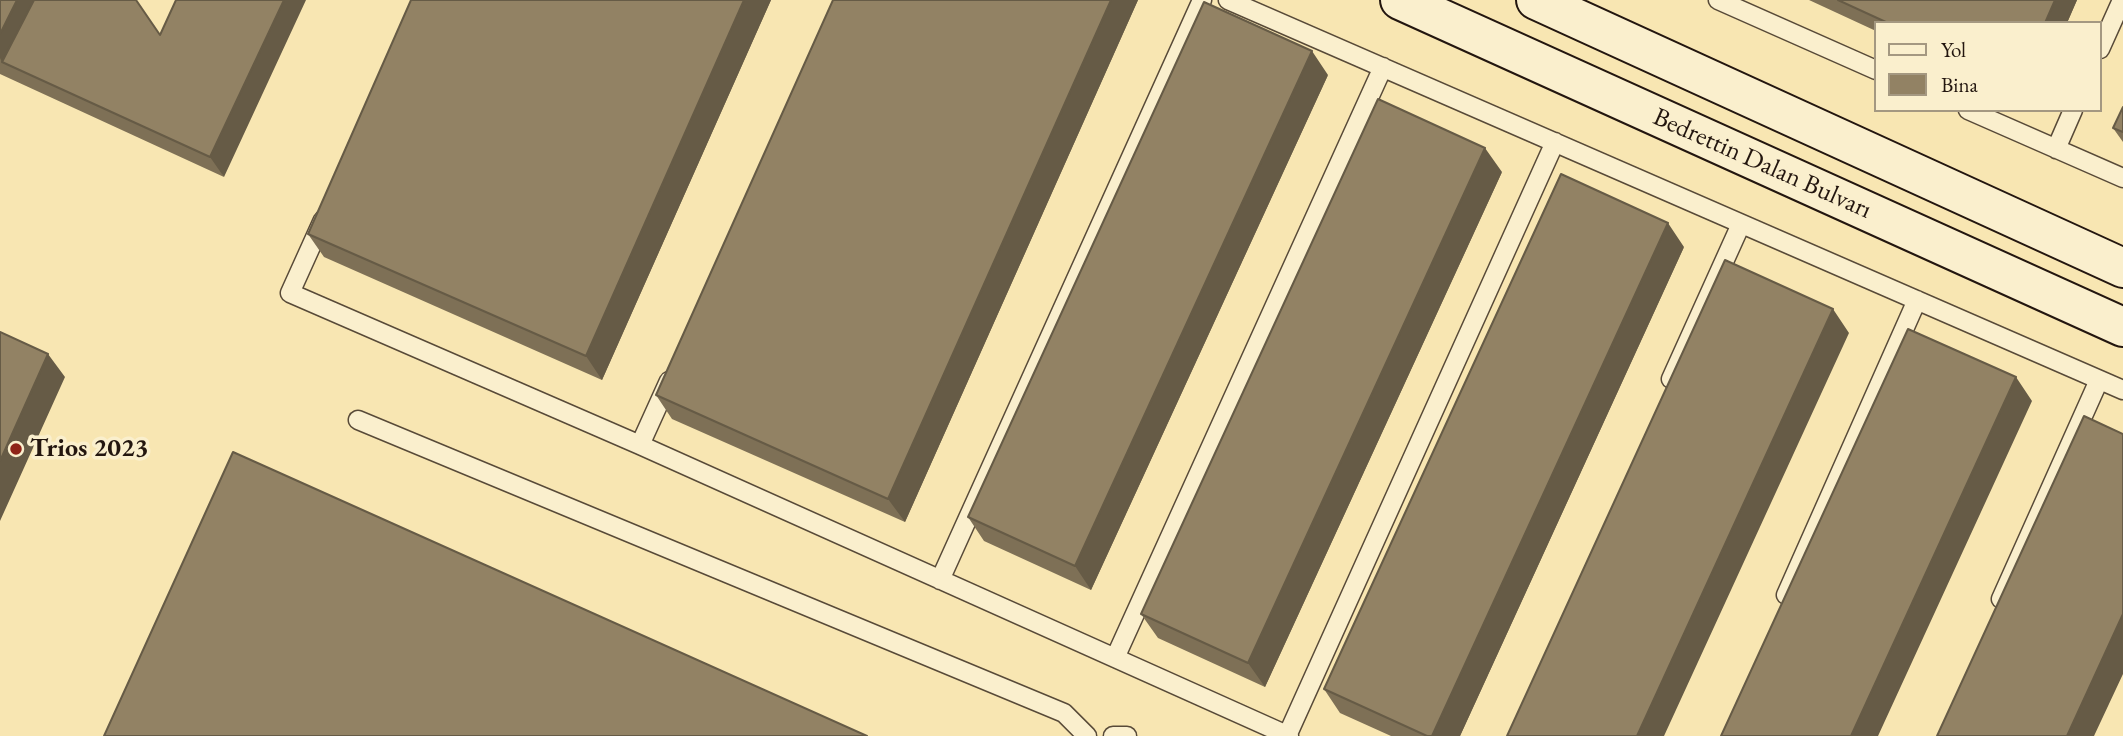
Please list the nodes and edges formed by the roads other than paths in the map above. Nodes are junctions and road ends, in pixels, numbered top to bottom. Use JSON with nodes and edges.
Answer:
{"nodes":[{"id":1,"x":1202,"y":0,"type":"edge"},
{"id":2,"x":1228,"y":0,"type":"edge"},
{"id":3,"x":1400,"y":0,"type":"edge"},
{"id":4,"x":1536,"y":0,"type":"edge"},
{"id":5,"x":1718,"y":0,"type":"edge"},
{"id":6,"x":2122,"y":0,"type":"edge"},
{"id":7,"x":2102,"y":45,"type":"edge"},
{"id":8,"x":1383,"y":67,"type":"junction"},
{"id":9,"x":1874,"y":69,"type":"edge"},
{"id":10,"x":1973,"y":112,"type":"edge"},
{"id":11,"x":2072,"y":112,"type":"edge"},
{"id":12,"x":1555,"y":142,"type":"junction"},
{"id":13,"x":2056,"y":149,"type":"junction"},
{"id":14,"x":2123,"y":178,"type":"edge"},
{"id":15,"x":331,"y":204,"type":"edge"},
{"id":16,"x":1741,"y":224,"type":"junction"},
{"id":17,"x":2123,"y":268,"type":"edge"},
{"id":18,"x":1917,"y":300,"type":"junction"},
{"id":19,"x":2123,"y":327,"type":"edge"},
{"id":20,"x":675,"y":369,"type":"edge"},
{"id":21,"x":2099,"y":380,"type":"junction"},
{"id":22,"x":2123,"y":390,"type":"edge"},
{"id":23,"x":1662,"y":399,"type":"edge"},
{"id":24,"x":358,"y":420,"type":"dead end"},
{"id":25,"x":640,"y":445,"type":"junction"},
{"id":26,"x":940,"y":580,"type":"junction"},
{"id":27,"x":1779,"y":611,"type":"edge"},
{"id":28,"x":1991,"y":621,"type":"edge"},
{"id":29,"x":1115,"y":658,"type":"junction"},
{"id":30,"x":1087,"y":736,"type":"edge"},
{"id":31,"x":1113,"y":736,"type":"edge"},
{"id":32,"x":1127,"y":736,"type":"edge"},
{"id":33,"x":1288,"y":736,"type":"edge"}],
"edges":[{"from":1,"to":26,"type":"lane"},
{"from":2,"to":8,"type":"lane"},
{"from":3,"to":19,"type":"main road","name":"Bedrettin Dalan Bulvarı"},
{"from":4,"to":17,"type":"main road","name":"Bedrettin Dalan Bulvarı"},
{"from":5,"to":9,"type":"lane"},
{"from":6,"to":7,"type":"lane"},
{"from":8,"to":12,"type":"lane"},
{"from":8,"to":29,"type":"lane"},
{"from":10,"to":13,"type":"lane"},
{"from":11,"to":13,"type":"lane"},
{"from":12,"to":16,"type":"lane"},
{"from":12,"to":33,"type":"lane"},
{"from":13,"to":14,"type":"lane"},
{"from":15,"to":25,"type":"lane"},
{"from":16,"to":18,"type":"lane"},
{"from":16,"to":23,"type":"lane"},
{"from":18,"to":21,"type":"lane"},
{"from":18,"to":27,"type":"lane"},
{"from":20,"to":25,"type":"lane"},
{"from":21,"to":22,"type":"lane"},
{"from":21,"to":28,"type":"lane"},
{"from":24,"to":30,"type":"lane"},
{"from":25,"to":26,"type":"lane"},
{"from":26,"to":29,"type":"lane"},
{"from":29,"to":33,"type":"lane"},
{"from":31,"to":32,"type":"lane"}]}
